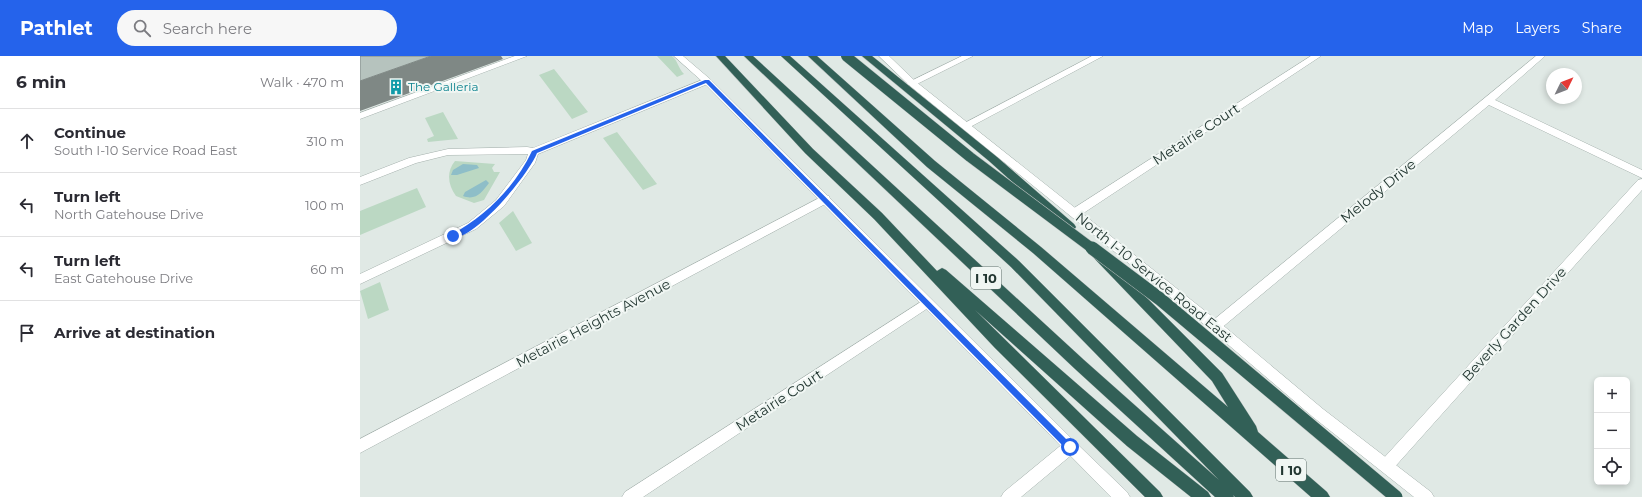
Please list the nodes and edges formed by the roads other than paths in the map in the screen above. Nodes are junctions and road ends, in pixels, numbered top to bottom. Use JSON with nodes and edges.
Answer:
{"nodes":[{"id":1,"x":523,"y":56,"type":"edge"},
{"id":2,"x":678,"y":56,"type":"edge"},
{"id":3,"x":720,"y":56,"type":"edge"},
{"id":4,"x":748,"y":56,"type":"edge"},
{"id":5,"x":785,"y":56,"type":"edge"},
{"id":6,"x":812,"y":56,"type":"edge"},
{"id":7,"x":846,"y":56,"type":"edge"},
{"id":8,"x":866,"y":56,"type":"edge"},
{"id":9,"x":883,"y":56,"type":"edge"},
{"id":10,"x":968,"y":56,"type":"edge"},
{"id":11,"x":1099,"y":56,"type":"edge"},
{"id":12,"x":1317,"y":56,"type":"edge"},
{"id":13,"x":1541,"y":56,"type":"edge"},
{"id":14,"x":707,"y":81,"type":"junction"},
{"id":15,"x":912,"y":83,"type":"junction"},
{"id":16,"x":1488,"y":101,"type":"junction"},
{"id":17,"x":360,"y":116,"type":"edge"},
{"id":18,"x":966,"y":125,"type":"junction"},
{"id":19,"x":534,"y":152,"type":"junction"},
{"id":20,"x":1642,"y":174,"type":"edge"},
{"id":21,"x":360,"y":181,"type":"edge"},
{"id":22,"x":1642,"y":183,"type":"edge"},
{"id":23,"x":825,"y":199,"type":"junction"},
{"id":24,"x":1075,"y":212,"type":"junction"},
{"id":25,"x":878,"y":216,"type":"junction"},
{"id":26,"x":360,"y":279,"type":"edge"},
{"id":27,"x":927,"y":303,"type":"junction"},
{"id":28,"x":1215,"y":326,"type":"junction"},
{"id":29,"x":1260,"y":444,"type":"junction"},
{"id":30,"x":360,"y":446,"type":"edge"},
{"id":31,"x":1070,"y":447,"type":"junction"},
{"id":32,"x":1387,"y":465,"type":"junction"},
{"id":33,"x":630,"y":497,"type":"edge"},
{"id":34,"x":1009,"y":497,"type":"edge"},
{"id":35,"x":1122,"y":497,"type":"edge"},
{"id":36,"x":1155,"y":497,"type":"edge"},
{"id":37,"x":1203,"y":497,"type":"edge"},
{"id":38,"x":1226,"y":497,"type":"edge"},
{"id":39,"x":1246,"y":497,"type":"edge"},
{"id":40,"x":1322,"y":497,"type":"edge"},
{"id":41,"x":1396,"y":497,"type":"edge"},
{"id":42,"x":1426,"y":497,"type":"edge"}],
"edges":[{"from":1,"to":17,"type":"street"},
{"from":2,"to":14,"type":"street"},
{"from":3,"to":25,"type":"highway"},
{"from":4,"to":38,"type":"highway","number":"I 10"},
{"from":5,"to":39,"type":"highway"},
{"from":6,"to":29,"type":"highway","number":"I 10"},
{"from":7,"to":41,"type":"highway","bridge":true},
{"from":8,"to":29,"type":"highway"},
{"from":9,"to":15,"type":"street","name":"North I-10 Service Road East"},
{"from":10,"to":15,"type":"street"},
{"from":11,"to":18,"type":"street"},
{"from":12,"to":24,"type":"street","name":"Metairie Court"},
{"from":13,"to":16,"type":"street","name":"Melody Drive"},
{"from":14,"to":19,"type":"street"},
{"from":14,"to":23,"type":"street"},
{"from":15,"to":18,"type":"street","name":"North I-10 Service Road East"},
{"from":16,"to":20,"type":"street"},
{"from":16,"to":28,"type":"street","name":"Melody Drive"},
{"from":18,"to":24,"type":"street","name":"North I-10 Service Road East"},
{"from":19,"to":21,"type":"street"},
{"from":19,"to":26,"type":"street"},
{"from":22,"to":32,"type":"street","name":"Beverly Garden Drive"},
{"from":23,"to":27,"type":"street"},
{"from":23,"to":30,"type":"street","name":"Metairie Heights Avenue"},
{"from":24,"to":28,"type":"street","name":"North I-10 Service Road East"},
{"from":25,"to":36,"type":"highway"},
{"from":25,"to":37,"type":"highway"},
{"from":27,"to":31,"type":"street"},
{"from":27,"to":33,"type":"street","name":"Metairie Court"},
{"from":28,"to":32,"type":"street","name":"North I-10 Service Road East"},
{"from":29,"to":40,"type":"highway","number":"I 10"},
{"from":31,"to":34,"type":"street"},
{"from":31,"to":35,"type":"street"},
{"from":32,"to":42,"type":"street","name":"North I-10 Service Road East"}]}
